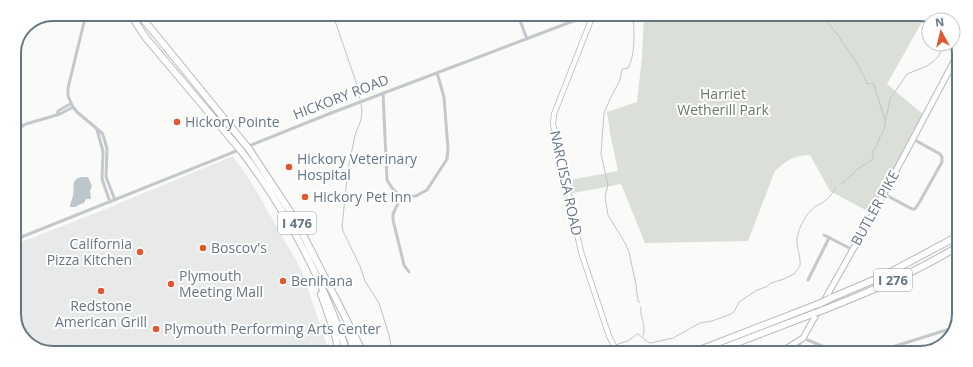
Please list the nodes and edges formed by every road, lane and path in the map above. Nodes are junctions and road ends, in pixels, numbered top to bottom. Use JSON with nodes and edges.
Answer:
{"nodes":[{"id":1,"x":84,"y":21,"type":"edge"},
{"id":2,"x":135,"y":21,"type":"edge"},
{"id":3,"x":145,"y":21,"type":"edge"},
{"id":4,"x":520,"y":21,"type":"edge"},
{"id":5,"x":574,"y":21,"type":"edge"},
{"id":6,"x":591,"y":21,"type":"edge"},
{"id":7,"x":527,"y":39,"type":"junction"},
{"id":8,"x":952,"y":65,"type":"edge"},
{"id":9,"x":437,"y":73,"type":"junction"},
{"id":10,"x":383,"y":93,"type":"junction"},
{"id":11,"x":71,"y":105,"type":"junction"},
{"id":12,"x":21,"y":127,"type":"edge"},
{"id":13,"x":97,"y":130,"type":"junction"},
{"id":14,"x":913,"y":139,"type":"junction"},
{"id":15,"x":245,"y":151,"type":"junction"},
{"id":16,"x":884,"y":194,"type":"junction"},
{"id":17,"x":402,"y":195,"type":"junction"},
{"id":18,"x":115,"y":200,"type":"junction"},
{"id":19,"x":110,"y":202,"type":"junction"},
{"id":20,"x":824,"y":235,"type":"dead end"},
{"id":21,"x":21,"y":237,"type":"edge"},
{"id":22,"x":829,"y":238,"type":"junction"},
{"id":23,"x":952,"y":239,"type":"edge"},
{"id":24,"x":303,"y":248,"type":"junction"},
{"id":25,"x":852,"y":250,"type":"junction"},
{"id":26,"x":952,"y":250,"type":"edge"},
{"id":27,"x":409,"y":272,"type":"dead end"},
{"id":28,"x":808,"y":280,"type":"dead end"},
{"id":29,"x":337,"y":302,"type":"junction"},
{"id":30,"x":947,"y":331,"type":"edge"},
{"id":31,"x":803,"y":338,"type":"junction"},
{"id":32,"x":338,"y":346,"type":"edge"},
{"id":33,"x":345,"y":346,"type":"edge"},
{"id":34,"x":353,"y":346,"type":"edge"},
{"id":35,"x":360,"y":346,"type":"edge"},
{"id":36,"x":613,"y":346,"type":"edge"},
{"id":37,"x":710,"y":346,"type":"edge"},
{"id":38,"x":728,"y":346,"type":"edge"},
{"id":39,"x":790,"y":346,"type":"edge"},
{"id":40,"x":799,"y":346,"type":"edge"},
{"id":41,"x":822,"y":346,"type":"edge"},
{"id":42,"x":896,"y":346,"type":"edge"}],
"edges":[{"from":1,"to":11,"type":"street"},
{"from":2,"to":15,"type":"highway","number":"I 476","bridge":true},
{"from":3,"to":15,"type":"highway","number":"I 476","bridge":true},
{"from":4,"to":7,"type":"street"},
{"from":5,"to":7,"type":"street","name":"HICKORY ROAD"},
{"from":6,"to":36,"type":"street","name":"NARCISSA ROAD"},
{"from":7,"to":9,"type":"street","name":"HICKORY ROAD"},
{"from":8,"to":14,"type":"main road","name":"BUTLER PIKE"},
{"from":9,"to":10,"type":"street","name":"HICKORY ROAD"},
{"from":9,"to":17,"type":"street"},
{"from":10,"to":17,"type":"street"},
{"from":10,"to":18,"type":"street","name":"HICKORY ROAD"},
{"from":11,"to":12,"type":"street"},
{"from":11,"to":13,"type":"street"},
{"from":13,"to":18,"type":"street"},
{"from":13,"to":19,"type":"street"},
{"from":14,"to":16,"type":"main road","name":"BUTLER PIKE"},
{"from":14,"to":16,"type":"street"},
{"from":15,"to":24,"type":"highway","number":"I 476"},
{"from":15,"to":29,"type":"highway","number":"I 476"},
{"from":16,"to":25,"type":"main road","name":"BUTLER PIKE"},
{"from":17,"to":27,"type":"street"},
{"from":18,"to":19,"type":"street","name":"HICKORY ROAD"},
{"from":19,"to":21,"type":"street","name":"HICKORY ROAD"},
{"from":20,"to":22,"type":"street"},
{"from":22,"to":25,"type":"street"},
{"from":22,"to":28,"type":"street"},
{"from":23,"to":37,"type":"highway","number":"I 276","bridge":true},
{"from":24,"to":32,"type":"highway"},
{"from":24,"to":33,"type":"highway","number":"I 476"},
{"from":25,"to":31,"type":"main road","name":"BUTLER PIKE"},
{"from":26,"to":38,"type":"highway","number":"I 276","bridge":true},
{"from":29,"to":34,"type":"highway","number":"I 476"},
{"from":29,"to":35,"type":"highway"},
{"from":30,"to":42,"type":"street"},
{"from":31,"to":39,"type":"main road","name":"BUTLER PIKE"},
{"from":31,"to":40,"type":"street"},
{"from":31,"to":41,"type":"street"}]}
